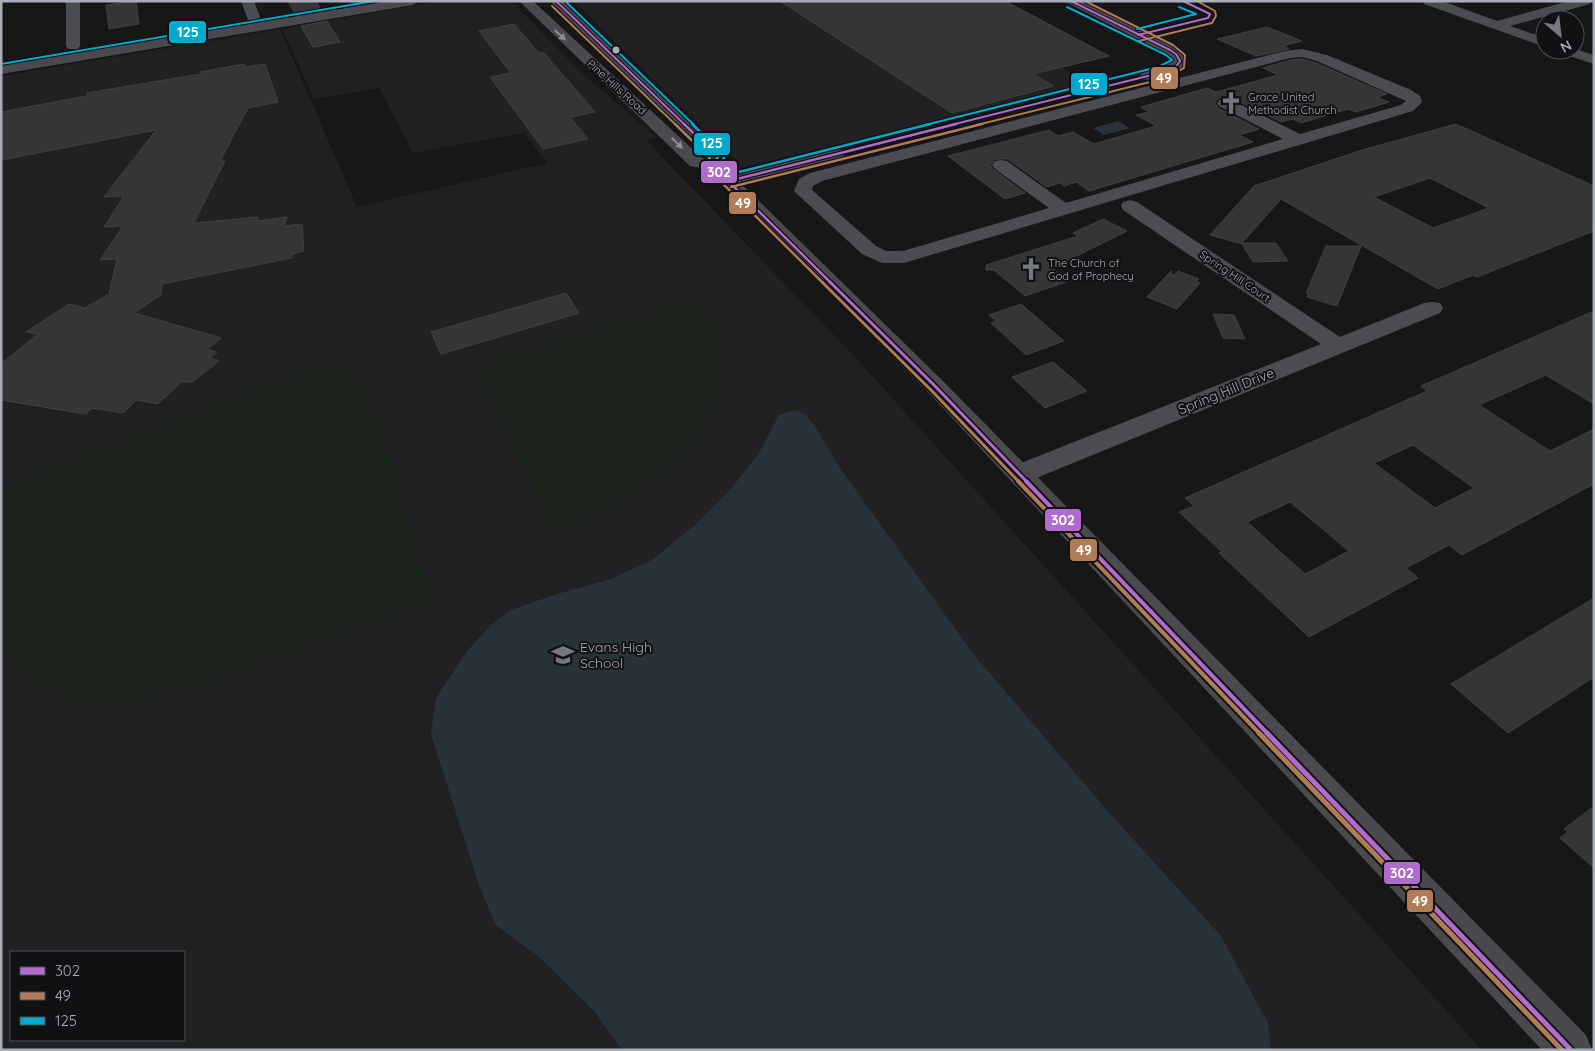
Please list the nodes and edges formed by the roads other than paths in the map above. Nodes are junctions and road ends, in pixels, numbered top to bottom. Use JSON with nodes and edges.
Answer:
{"nodes":[{"id":1,"x":73,"y":1,"type":"edge"},
{"id":2,"x":247,"y":1,"type":"edge"},
{"id":3,"x":347,"y":1,"type":"edge"},
{"id":4,"x":358,"y":1,"type":"edge"},
{"id":5,"x":413,"y":1,"type":"edge"},
{"id":6,"x":525,"y":1,"type":"edge"},
{"id":7,"x":556,"y":1,"type":"edge"},
{"id":8,"x":1070,"y":1,"type":"edge"},
{"id":9,"x":1430,"y":1,"type":"edge"},
{"id":10,"x":1585,"y":1,"type":"edge"},
{"id":11,"x":253,"y":17,"type":"junction"},
{"id":12,"x":1498,"y":25,"type":"junction"},
{"id":13,"x":204,"y":36,"type":"junction"},
{"id":14,"x":1535,"y":39,"type":"edge"},
{"id":15,"x":73,"y":46,"type":"junction"},
{"id":16,"x":1,"y":58,"type":"edge"},
{"id":17,"x":1,"y":70,"type":"edge"},
{"id":18,"x":1225,"y":103,"type":"dead end"},
{"id":19,"x":978,"y":118,"type":"junction"},
{"id":20,"x":996,"y":130,"type":"junction"},
{"id":21,"x":1298,"y":140,"type":"junction"},
{"id":22,"x":712,"y":165,"type":"junction"},
{"id":23,"x":1001,"y":165,"type":"dead end"},
{"id":24,"x":729,"y":181,"type":"junction"},
{"id":25,"x":1130,"y":206,"type":"dead end"},
{"id":26,"x":1064,"y":210,"type":"junction"},
{"id":27,"x":1432,"y":308,"type":"dead end"},
{"id":28,"x":1339,"y":346,"type":"junction"},
{"id":29,"x":1020,"y":474,"type":"junction"},
{"id":30,"x":1571,"y":1050,"type":"edge"}],
"edges":[{"from":1,"to":15,"type":"street"},
{"from":2,"to":11,"type":"street"},
{"from":3,"to":11,"type":"main road"},
{"from":4,"to":13,"type":"main road"},
{"from":5,"to":13,"type":"main road"},
{"from":6,"to":22,"type":"main road","name":"Pine Hills Road","one_way":true},
{"from":7,"to":22,"type":"main road","name":"Pine Hills Road"},
{"from":8,"to":19,"type":"street"},
{"from":9,"to":12,"type":"street"},
{"from":10,"to":12,"type":"street"},
{"from":11,"to":15,"type":"main road"},
{"from":12,"to":14,"type":"street"},
{"from":13,"to":17,"type":"main road"},
{"from":15,"to":16,"type":"main road"},
{"from":18,"to":21,"type":"street"},
{"from":19,"to":20,"type":"street"},
{"from":19,"to":24,"type":"street"},
{"from":20,"to":21,"type":"street"},
{"from":20,"to":26,"type":"street"},
{"from":21,"to":26,"type":"street"},
{"from":22,"to":24,"type":"main road","name":"Pine Hills Road"},
{"from":23,"to":26,"type":"street"},
{"from":24,"to":29,"type":"main road","name":"Pine Hills Road"},
{"from":25,"to":28,"type":"street","name":"Spring Hill Court"},
{"from":27,"to":28,"type":"street","name":"Spring Hill Drive"},
{"from":28,"to":29,"type":"street","name":"Spring Hill Drive"},
{"from":29,"to":30,"type":"main road","name":"Pine Hills Road"}]}
